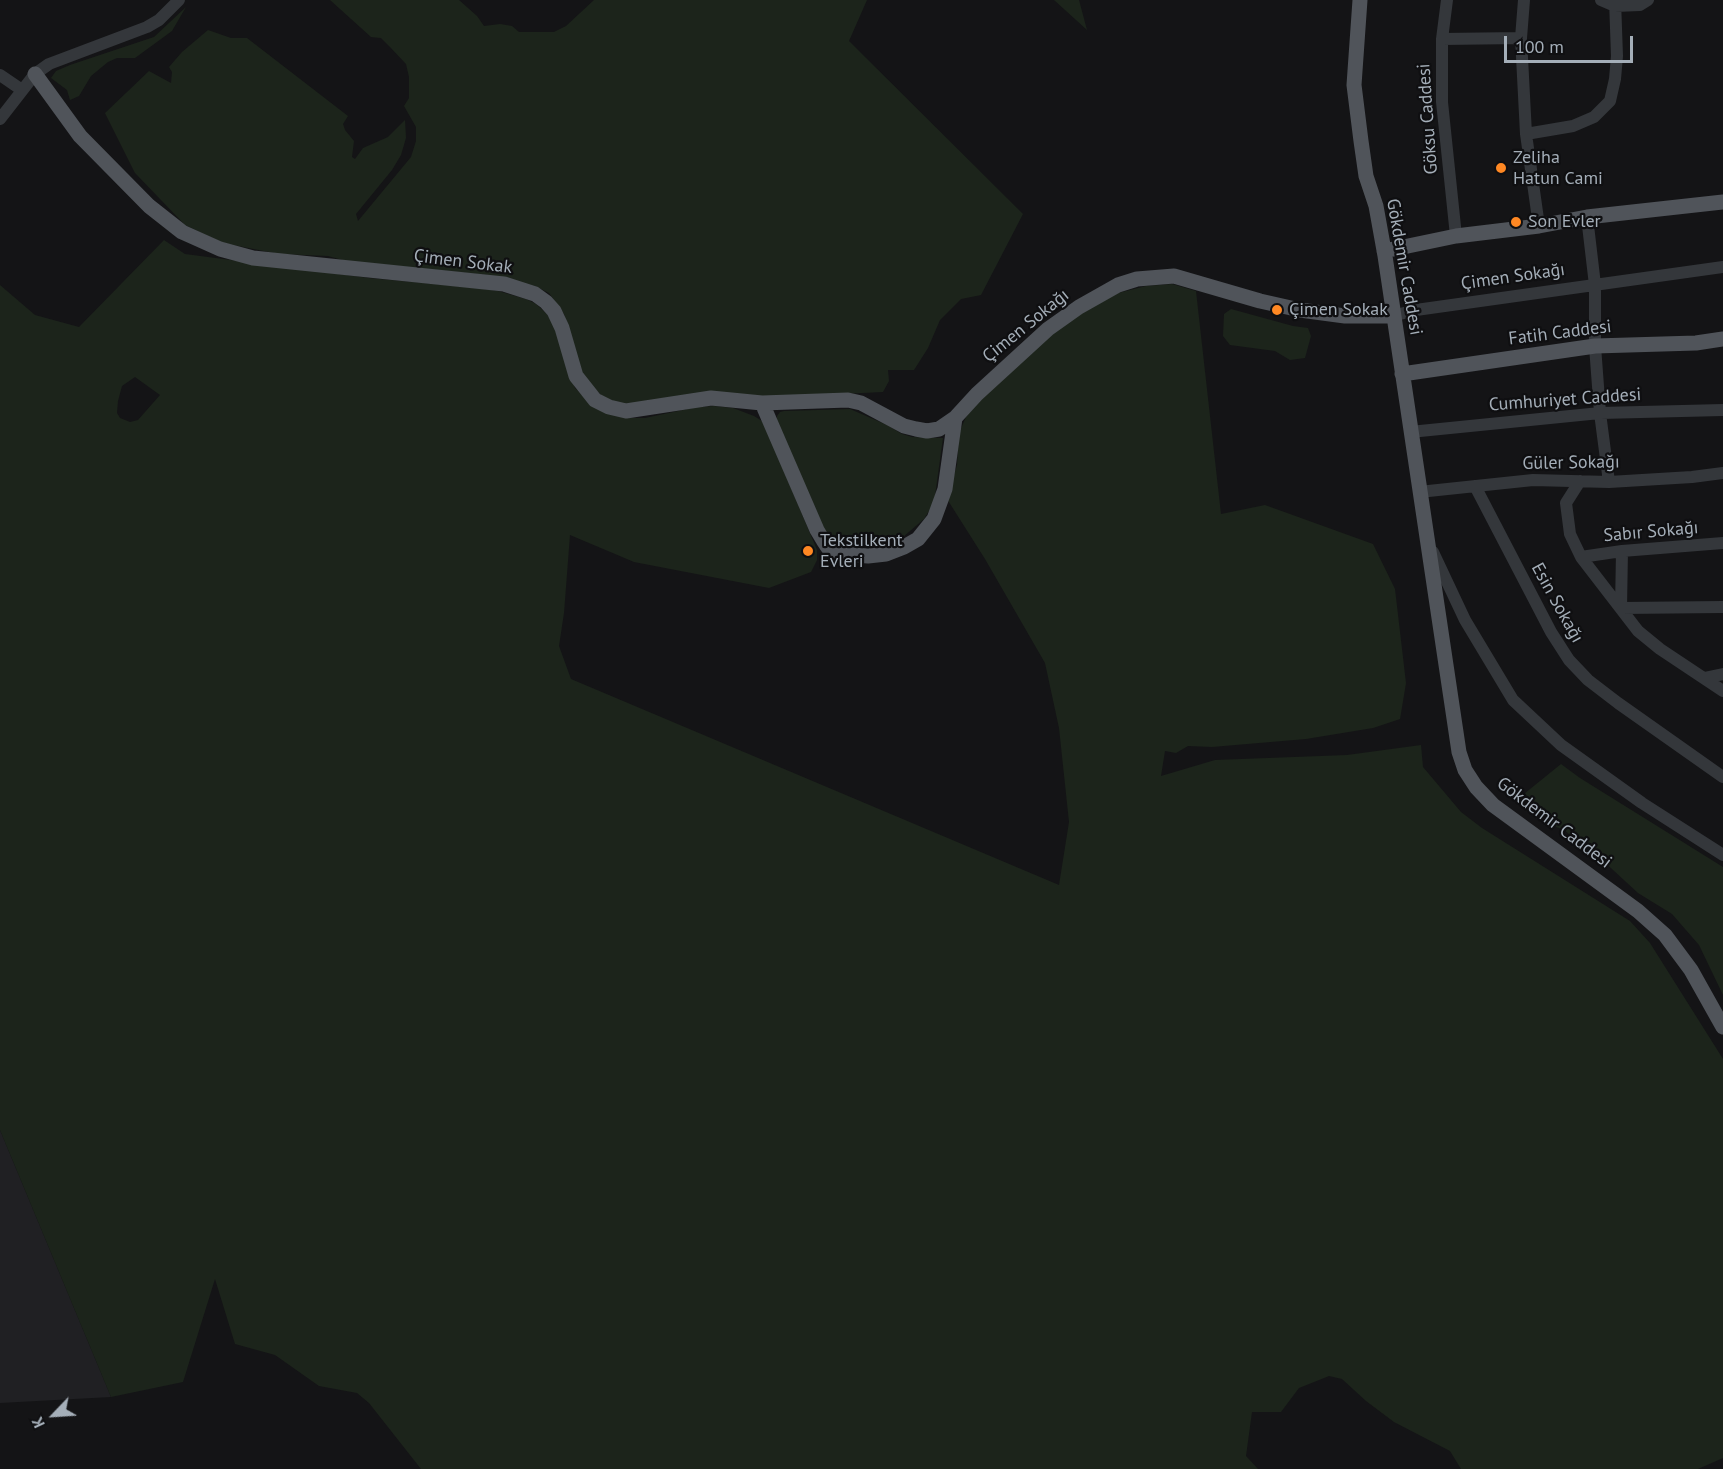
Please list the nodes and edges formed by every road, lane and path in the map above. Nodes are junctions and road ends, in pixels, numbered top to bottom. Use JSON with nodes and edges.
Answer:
{"nodes":[{"id":1,"x":178,"y":0,"type":"edge"},
{"id":2,"x":1360,"y":0,"type":"edge"},
{"id":3,"x":1370,"y":0,"type":"edge"},
{"id":4,"x":1447,"y":0,"type":"edge"},
{"id":5,"x":1524,"y":0,"type":"edge"},
{"id":6,"x":1601,"y":0,"type":"edge"},
{"id":7,"x":1648,"y":0,"type":"edge"},
{"id":8,"x":1615,"y":3,"type":"edge"},
{"id":9,"x":1521,"y":38,"type":"junction"},
{"id":10,"x":1442,"y":39,"type":"junction"},
{"id":11,"x":35,"y":74,"type":"junction"},
{"id":12,"x":0,"y":75,"type":"edge"},
{"id":13,"x":22,"y":90,"type":"junction"},
{"id":14,"x":0,"y":119,"type":"edge"},
{"id":15,"x":1526,"y":134,"type":"junction"},
{"id":16,"x":1723,"y":202,"type":"edge"},
{"id":17,"x":1376,"y":206,"type":"junction"},
{"id":18,"x":1587,"y":217,"type":"junction"},
{"id":19,"x":1539,"y":226,"type":"junction"},
{"id":20,"x":1456,"y":236,"type":"junction"},
{"id":21,"x":1384,"y":251,"type":"junction"},
{"id":22,"x":1723,"y":267,"type":"edge"},
{"id":23,"x":1595,"y":285,"type":"junction"},
{"id":24,"x":1392,"y":316,"type":"junction"},
{"id":25,"x":1723,"y":339,"type":"edge"},
{"id":26,"x":1595,"y":346,"type":"junction"},
{"id":27,"x":1402,"y":374,"type":"junction"},
{"id":28,"x":762,"y":403,"type":"junction"},
{"id":29,"x":1723,"y":410,"type":"edge"},
{"id":30,"x":1600,"y":413,"type":"junction"},
{"id":31,"x":955,"y":418,"type":"junction"},
{"id":32,"x":1410,"y":432,"type":"junction"},
{"id":33,"x":1723,"y":473,"type":"edge"},
{"id":34,"x":1580,"y":481,"type":"junction"},
{"id":35,"x":1610,"y":482,"type":"junction"},
{"id":36,"x":1475,"y":486,"type":"junction"},
{"id":37,"x":1419,"y":492,"type":"junction"},
{"id":38,"x":1427,"y":540,"type":"junction"},
{"id":39,"x":1723,"y":543,"type":"edge"},
{"id":40,"x":1622,"y":551,"type":"junction"},
{"id":41,"x":1581,"y":557,"type":"junction"},
{"id":42,"x":1723,"y":607,"type":"edge"},
{"id":43,"x":1621,"y":608,"type":"junction"},
{"id":44,"x":1723,"y":674,"type":"edge"},
{"id":45,"x":1704,"y":678,"type":"junction"},
{"id":46,"x":1723,"y":691,"type":"edge"},
{"id":47,"x":1723,"y":777,"type":"edge"},
{"id":48,"x":1723,"y":855,"type":"edge"},
{"id":49,"x":1723,"y":1027,"type":"edge"}],
"edges":[{"from":1,"to":11,"type":"street"},
{"from":2,"to":17,"type":"main road","name":"Gökdemir Caddesi"},
{"from":3,"to":17,"type":"main road"},
{"from":4,"to":10,"type":"street","name":"Göksu Caddesi"},
{"from":5,"to":9,"type":"street"},
{"from":6,"to":8,"type":"street"},
{"from":7,"to":8,"type":"street"},
{"from":8,"to":15,"type":"street"},
{"from":9,"to":10,"type":"street"},
{"from":9,"to":15,"type":"street"},
{"from":10,"to":20,"type":"street","name":"Göksu Caddesi"},
{"from":11,"to":13,"type":"street"},
{"from":11,"to":28,"type":"main road","name":"Çimen Sokak"},
{"from":12,"to":13,"type":"street"},
{"from":13,"to":14,"type":"street"},
{"from":15,"to":19,"type":"street"},
{"from":16,"to":18,"type":"main road"},
{"from":17,"to":21,"type":"main road","name":"Gökdemir Caddesi"},
{"from":18,"to":19,"type":"main road"},
{"from":18,"to":23,"type":"street"},
{"from":19,"to":20,"type":"main road"},
{"from":20,"to":21,"type":"main road"},
{"from":21,"to":24,"type":"main road","name":"Gökdemir Caddesi"},
{"from":22,"to":23,"type":"street","name":"Çimen Sokağı"},
{"from":23,"to":24,"type":"street","name":"Çimen Sokağı"},
{"from":23,"to":26,"type":"street"},
{"from":24,"to":27,"type":"main road","name":"Gökdemir Caddesi"},
{"from":24,"to":31,"type":"main road","name":"Çimen Sokağı"},
{"from":25,"to":26,"type":"main road","name":"Fatih Caddesi"},
{"from":26,"to":27,"type":"main road","name":"Fatih Caddesi"},
{"from":26,"to":30,"type":"street"},
{"from":27,"to":32,"type":"main road","name":"Gökdemir Caddesi"},
{"from":28,"to":31,"type":"main road","name":"Çimen Sokak"},
{"from":28,"to":31,"type":"main road"},
{"from":29,"to":30,"type":"street","name":"Cumhuriyet Caddesi"},
{"from":30,"to":32,"type":"street","name":"Cumhuriyet Caddesi"},
{"from":30,"to":35,"type":"street"},
{"from":32,"to":37,"type":"main road","name":"Gökdemir Caddesi"},
{"from":33,"to":35,"type":"street","name":"Güler Sokağı"},
{"from":34,"to":35,"type":"street","name":"Güler Sokağı"},
{"from":34,"to":36,"type":"street","name":"Güler Sokağı"},
{"from":34,"to":41,"type":"street"},
{"from":36,"to":37,"type":"street","name":"Güler Sokağı"},
{"from":36,"to":47,"type":"street","name":"Esin Sokağı"},
{"from":37,"to":38,"type":"main road","name":"Gökdemir Caddesi"},
{"from":38,"to":48,"type":"street","name":"Gökdemir Caddesi"},
{"from":38,"to":49,"type":"main road","name":"Gökdemir Caddesi"},
{"from":39,"to":40,"type":"street","name":"Sabır Sokağı"},
{"from":40,"to":41,"type":"street","name":"Sabır Sokağı"},
{"from":40,"to":43,"type":"street"},
{"from":41,"to":43,"type":"street"},
{"from":42,"to":43,"type":"street"},
{"from":43,"to":45,"type":"street"},
{"from":44,"to":45,"type":"street"},
{"from":45,"to":46,"type":"street"}]}
